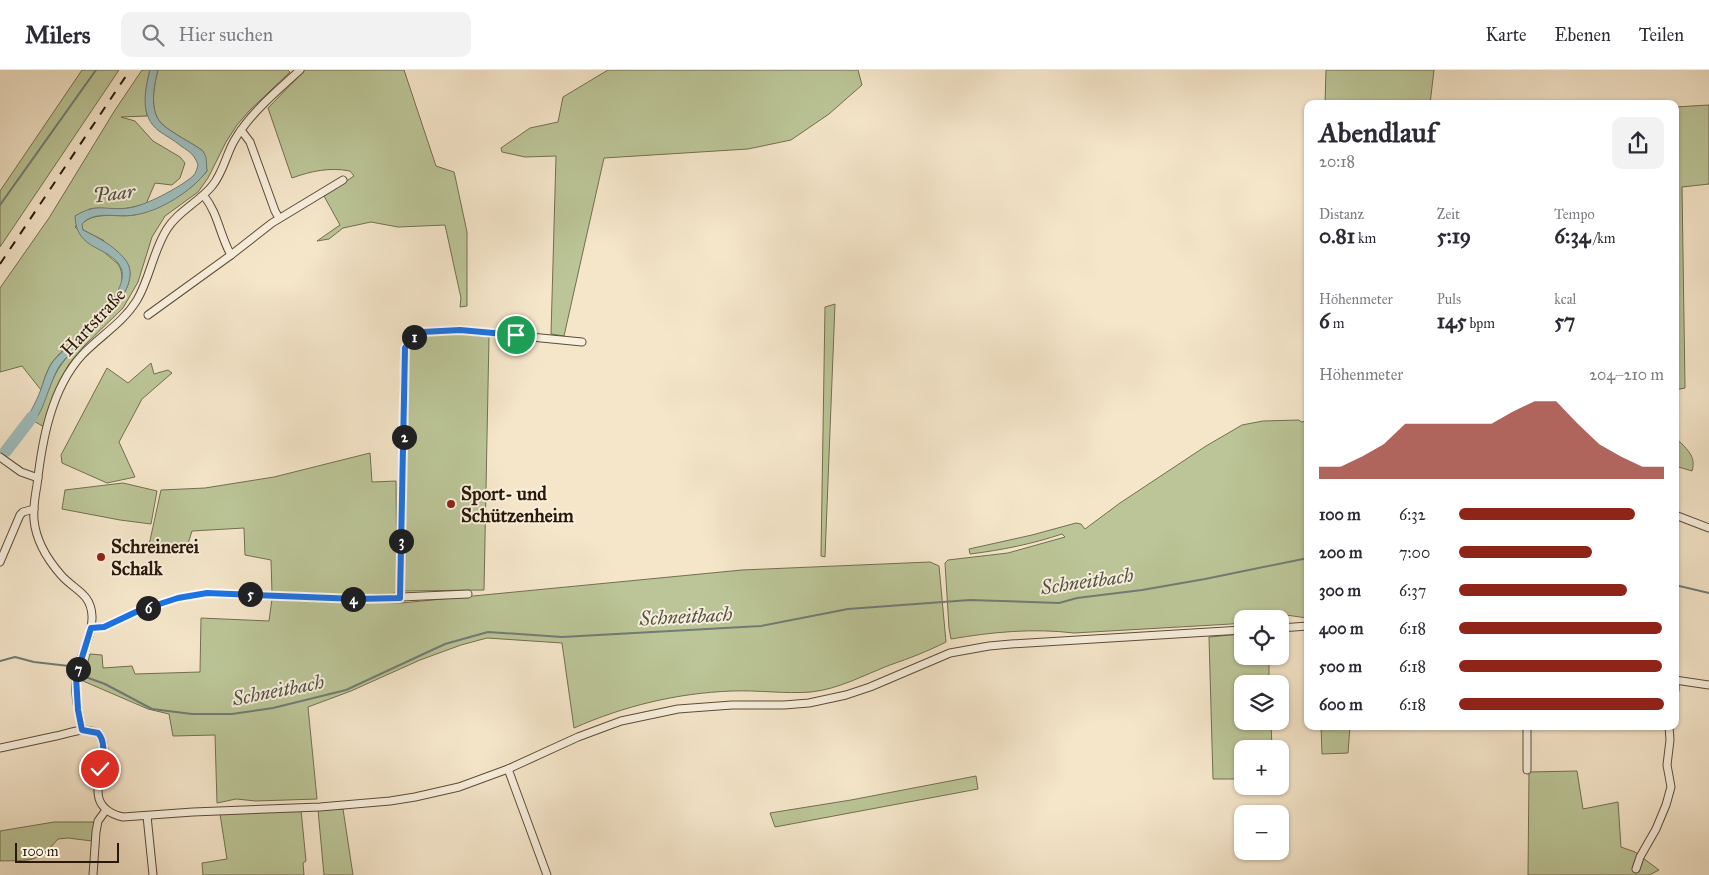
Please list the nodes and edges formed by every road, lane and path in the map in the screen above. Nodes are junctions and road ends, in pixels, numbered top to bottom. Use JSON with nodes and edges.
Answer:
{"nodes":[{"id":1,"x":300,"y":70,"type":"edge"},
{"id":2,"x":241,"y":130,"type":"junction"},
{"id":3,"x":343,"y":180,"type":"dead end"},
{"id":4,"x":204,"y":196,"type":"junction"},
{"id":5,"x":279,"y":218,"type":"junction"},
{"id":6,"x":231,"y":255,"type":"junction"},
{"id":7,"x":148,"y":315,"type":"dead end"},
{"id":8,"x":582,"y":342,"type":"dead end"},
{"id":9,"x":0,"y":457,"type":"edge"},
{"id":10,"x":38,"y":478,"type":"junction"},
{"id":11,"x":34,"y":509,"type":"junction"},
{"id":12,"x":1679,"y":517,"type":"edge"},
{"id":13,"x":1709,"y":528,"type":"edge"},
{"id":14,"x":0,"y":562,"type":"edge"},
{"id":15,"x":468,"y":594,"type":"dead end"},
{"id":16,"x":400,"y":598,"type":"junction"},
{"id":17,"x":1304,"y":626,"type":"edge"},
{"id":18,"x":1289,"y":627,"type":"edge"},
{"id":19,"x":91,"y":628,"type":"junction"},
{"id":20,"x":1234,"y":630,"type":"edge"},
{"id":21,"x":1679,"y":681,"type":"edge"},
{"id":22,"x":1709,"y":685,"type":"edge"},
{"id":23,"x":82,"y":730,"type":"junction"},
{"id":24,"x":1527,"y":730,"type":"edge"},
{"id":25,"x":1669,"y":730,"type":"edge"},
{"id":26,"x":0,"y":748,"type":"edge"},
{"id":27,"x":508,"y":769,"type":"junction"},
{"id":28,"x":1527,"y":770,"type":"dead end"},
{"id":29,"x":106,"y":810,"type":"junction"},
{"id":30,"x":147,"y":816,"type":"junction"},
{"id":31,"x":1636,"y":869,"type":"dead end"},
{"id":32,"x":93,"y":875,"type":"edge"},
{"id":33,"x":153,"y":875,"type":"edge"},
{"id":34,"x":547,"y":875,"type":"edge"}],
"edges":[{"from":1,"to":2,"type":"street","name":"Hartstraße"},
{"from":2,"to":4,"type":"street","name":"Hartstraße"},
{"from":2,"to":5,"type":"street"},
{"from":3,"to":5,"type":"street"},
{"from":4,"to":6,"type":"street"},
{"from":4,"to":10,"type":"street","name":"Hartstraße"},
{"from":5,"to":6,"type":"street"},
{"from":6,"to":7,"type":"street"},
{"from":8,"to":16,"type":"street"},
{"from":9,"to":10,"type":"street"},
{"from":10,"to":11,"type":"street","name":"Hartstraße"},
{"from":11,"to":14,"type":"street"},
{"from":11,"to":19,"type":"street","name":"Hartstraße"},
{"from":12,"to":13,"type":"street"},
{"from":15,"to":16,"type":"street"},
{"from":16,"to":19,"type":"street"},
{"from":17,"to":18,"type":"street"},
{"from":19,"to":23,"type":"street","name":"Hartstraße"},
{"from":20,"to":27,"type":"street"},
{"from":21,"to":22,"type":"street"},
{"from":23,"to":26,"type":"street"},
{"from":23,"to":29,"type":"street"},
{"from":24,"to":28,"type":"street"},
{"from":25,"to":31,"type":"street"},
{"from":27,"to":30,"type":"street"},
{"from":27,"to":34,"type":"street"},
{"from":29,"to":30,"type":"street"},
{"from":29,"to":32,"type":"street"},
{"from":30,"to":33,"type":"street"}]}
